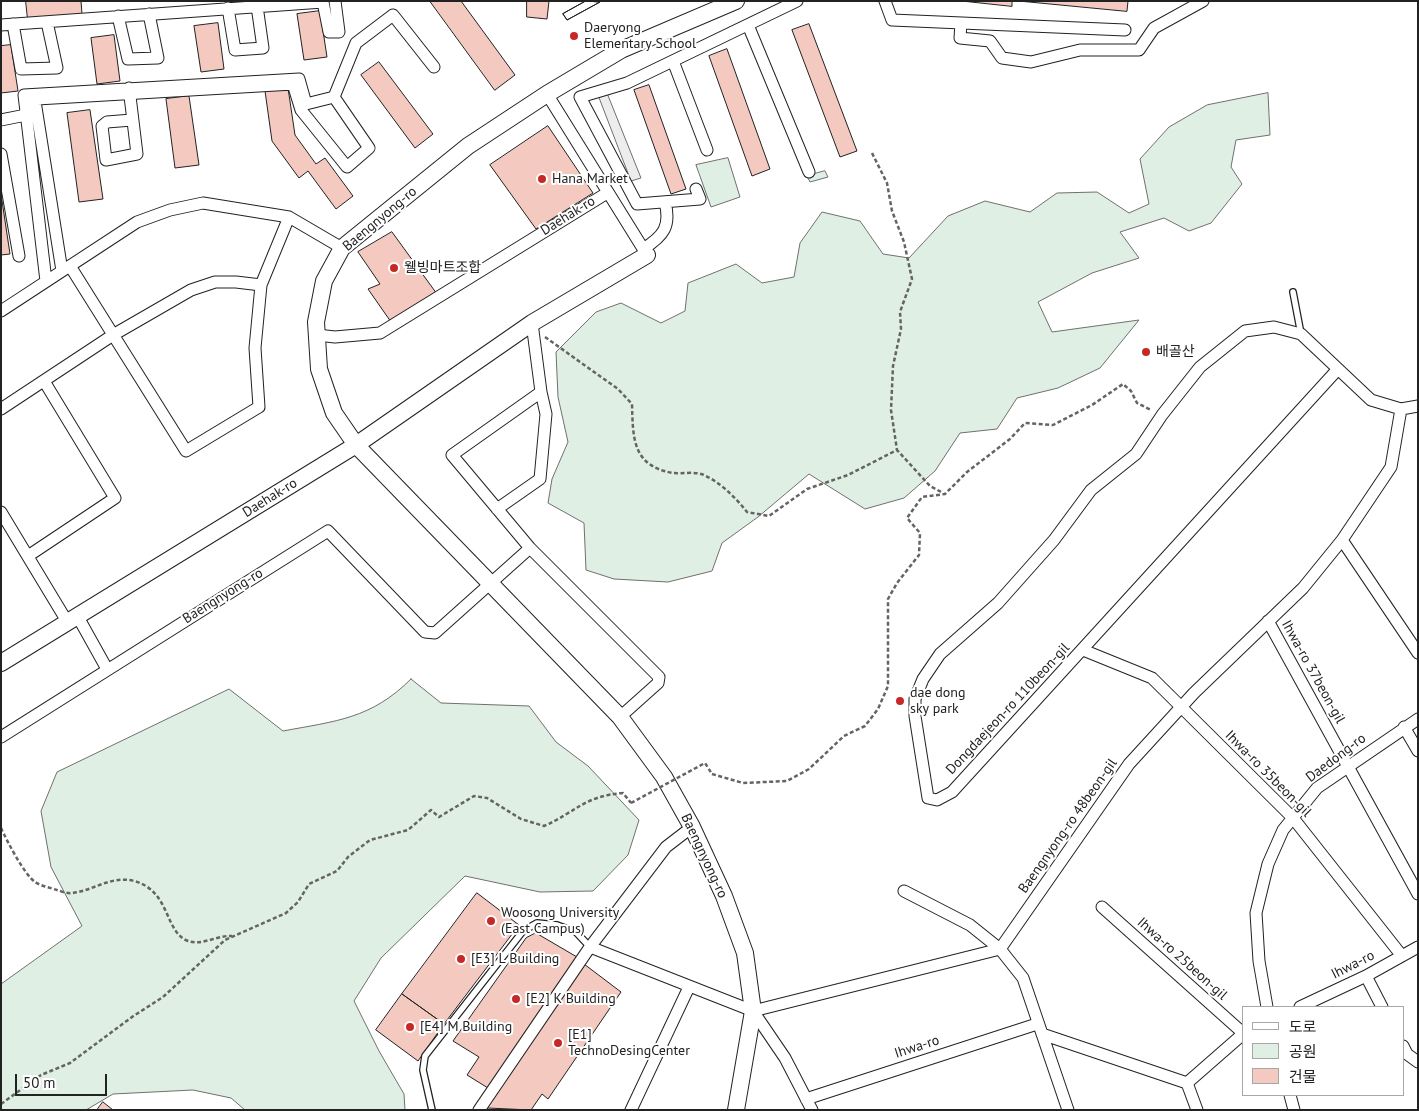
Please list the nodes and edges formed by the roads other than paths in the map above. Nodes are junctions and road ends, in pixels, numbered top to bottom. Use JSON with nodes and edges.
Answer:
{"nodes":[{"id":1,"x":282,"y":1,"type":"edge"},
{"id":2,"x":335,"y":1,"type":"edge"},
{"id":3,"x":736,"y":1,"type":"edge"},
{"id":4,"x":798,"y":1,"type":"edge"},
{"id":5,"x":884,"y":1,"type":"edge"},
{"id":6,"x":1203,"y":1,"type":"edge"},
{"id":7,"x":257,"y":6,"type":"junction"},
{"id":8,"x":228,"y":8,"type":"junction"},
{"id":9,"x":149,"y":14,"type":"junction"},
{"id":10,"x":118,"y":16,"type":"junction"},
{"id":11,"x":47,"y":22,"type":"junction"},
{"id":12,"x":961,"y":23,"type":"junction"},
{"id":13,"x":5,"y":24,"type":"edge"},
{"id":14,"x":748,"y":25,"type":"junction"},
{"id":15,"x":1125,"y":30,"type":"dead end"},
{"id":16,"x":673,"y":61,"type":"junction"},
{"id":17,"x":434,"y":67,"type":"dead end"},
{"id":18,"x":129,"y":90,"type":"junction"},
{"id":19,"x":547,"y":94,"type":"junction"},
{"id":20,"x":334,"y":97,"type":"junction"},
{"id":21,"x":37,"y":112,"type":"junction"},
{"id":22,"x":25,"y":115,"type":"junction"},
{"id":23,"x":1,"y":120,"type":"edge"},
{"id":24,"x":132,"y":120,"type":"dead end"},
{"id":25,"x":707,"y":150,"type":"dead end"},
{"id":26,"x":1,"y":154,"type":"edge"},
{"id":27,"x":809,"y":172,"type":"dead end"},
{"id":28,"x":696,"y":189,"type":"dead end"},
{"id":29,"x":607,"y":192,"type":"junction"},
{"id":30,"x":665,"y":202,"type":"junction"},
{"id":31,"x":289,"y":217,"type":"junction"},
{"id":32,"x":342,"y":248,"type":"junction"},
{"id":33,"x":645,"y":252,"type":"junction"},
{"id":34,"x":19,"y":256,"type":"dead end"},
{"id":35,"x":66,"y":268,"type":"junction"},
{"id":36,"x":46,"y":281,"type":"junction"},
{"id":37,"x":261,"y":285,"type":"junction"},
{"id":38,"x":1293,"y":292,"type":"dead end"},
{"id":39,"x":1,"y":311,"type":"edge"},
{"id":40,"x":533,"y":328,"type":"junction"},
{"id":41,"x":1301,"y":334,"type":"junction"},
{"id":42,"x":113,"y":335,"type":"junction"},
{"id":43,"x":317,"y":335,"type":"junction"},
{"id":44,"x":1338,"y":369,"type":"junction"},
{"id":45,"x":44,"y":381,"type":"junction"},
{"id":46,"x":541,"y":392,"type":"junction"},
{"id":47,"x":1418,"y":406,"type":"edge"},
{"id":48,"x":1,"y":409,"type":"edge"},
{"id":49,"x":1401,"y":409,"type":"junction"},
{"id":50,"x":356,"y":445,"type":"junction"},
{"id":51,"x":497,"y":509,"type":"junction"},
{"id":52,"x":1,"y":512,"type":"edge"},
{"id":53,"x":1342,"y":540,"type":"junction"},
{"id":54,"x":530,"y":548,"type":"junction"},
{"id":55,"x":28,"y":556,"type":"junction"},
{"id":56,"x":489,"y":584,"type":"junction"},
{"id":57,"x":73,"y":620,"type":"junction"},
{"id":58,"x":1268,"y":621,"type":"junction"},
{"id":59,"x":1084,"y":650,"type":"junction"},
{"id":60,"x":1418,"y":653,"type":"edge"},
{"id":61,"x":1,"y":663,"type":"edge"},
{"id":62,"x":107,"y":669,"type":"junction"},
{"id":63,"x":1180,"y":708,"type":"junction"},
{"id":64,"x":620,"y":717,"type":"junction"},
{"id":65,"x":1418,"y":719,"type":"edge"},
{"id":66,"x":1404,"y":727,"type":"junction"},
{"id":67,"x":1,"y":737,"type":"edge"},
{"id":68,"x":1418,"y":751,"type":"edge"},
{"id":69,"x":1348,"y":767,"type":"junction"},
{"id":70,"x":1293,"y":818,"type":"junction"},
{"id":71,"x":692,"y":827,"type":"junction"},
{"id":72,"x":904,"y":891,"type":"dead end"},
{"id":73,"x":1418,"y":894,"type":"edge"},
{"id":74,"x":1102,"y":907,"type":"dead end"},
{"id":75,"x":590,"y":947,"type":"junction"},
{"id":76,"x":1418,"y":947,"type":"edge"},
{"id":77,"x":1000,"y":949,"type":"junction"},
{"id":78,"x":1402,"y":956,"type":"junction"},
{"id":79,"x":1366,"y":976,"type":"junction"},
{"id":80,"x":689,"y":987,"type":"junction"},
{"id":81,"x":1267,"y":1006,"type":"edge"},
{"id":82,"x":1302,"y":1006,"type":"edge"},
{"id":83,"x":1381,"y":1006,"type":"edge"},
{"id":84,"x":753,"y":1011,"type":"junction"},
{"id":85,"x":1039,"y":1029,"type":"junction"},
{"id":86,"x":1242,"y":1033,"type":"edge"},
{"id":87,"x":1242,"y":1035,"type":"edge"},
{"id":88,"x":1404,"y":1048,"type":"edge"},
{"id":89,"x":1418,"y":1062,"type":"edge"},
{"id":90,"x":1187,"y":1083,"type":"junction"},
{"id":91,"x":1290,"y":1096,"type":"edge"},
{"id":92,"x":806,"y":1098,"type":"junction"},
{"id":93,"x":432,"y":1110,"type":"edge"},
{"id":94,"x":479,"y":1110,"type":"edge"},
{"id":95,"x":631,"y":1110,"type":"edge"},
{"id":96,"x":736,"y":1110,"type":"edge"},
{"id":97,"x":812,"y":1110,"type":"edge"},
{"id":98,"x":1068,"y":1110,"type":"edge"},
{"id":99,"x":1196,"y":1110,"type":"edge"},
{"id":100,"x":1294,"y":1110,"type":"edge"}],
"edges":[{"from":1,"to":13,"type":"street"},
{"from":2,"to":7,"type":"street"},
{"from":3,"to":19,"type":"main road","name":"Baengnyong-ro"},
{"from":4,"to":14,"type":"street"},
{"from":5,"to":12,"type":"street"},
{"from":6,"to":12,"type":"street"},
{"from":7,"to":8,"type":"street"},
{"from":7,"to":8,"type":"street"},
{"from":8,"to":9,"type":"street"},
{"from":9,"to":10,"type":"street"},
{"from":9,"to":10,"type":"street"},
{"from":10,"to":11,"type":"street"},
{"from":11,"to":13,"type":"street"},
{"from":11,"to":13,"type":"street"},
{"from":12,"to":15,"type":"street"},
{"from":14,"to":16,"type":"street"},
{"from":14,"to":27,"type":"street"},
{"from":16,"to":25,"type":"street"},
{"from":16,"to":30,"type":"street"},
{"from":17,"to":20,"type":"street"},
{"from":18,"to":20,"type":"street"},
{"from":18,"to":20,"type":"street"},
{"from":18,"to":21,"type":"street"},
{"from":18,"to":22,"type":"street"},
{"from":18,"to":24,"type":"street"},
{"from":19,"to":29,"type":"street","name":"Daehak-ro"},
{"from":19,"to":32,"type":"main road","name":"Baengnyong-ro"},
{"from":21,"to":22,"type":"street"},
{"from":21,"to":35,"type":"street"},
{"from":22,"to":23,"type":"street"},
{"from":22,"to":36,"type":"street"},
{"from":26,"to":34,"type":"street"},
{"from":28,"to":30,"type":"street"},
{"from":29,"to":33,"type":"street","name":"Daehak-ro"},
{"from":29,"to":43,"type":"street","name":"Daehak-ro"},
{"from":30,"to":33,"type":"street"},
{"from":31,"to":32,"type":"street"},
{"from":31,"to":35,"type":"street"},
{"from":31,"to":37,"type":"street"},
{"from":32,"to":43,"type":"main road","name":"Baengnyong-ro"},
{"from":33,"to":40,"type":"main road","name":"Daehak-ro"},
{"from":35,"to":36,"type":"street"},
{"from":35,"to":42,"type":"street"},
{"from":36,"to":39,"type":"street"},
{"from":37,"to":42,"type":"street"},
{"from":37,"to":42,"type":"street"},
{"from":38,"to":41,"type":"lane"},
{"from":40,"to":46,"type":"street"},
{"from":40,"to":50,"type":"main road","name":"Daehak-ro"},
{"from":41,"to":44,"type":"street","name":"Dongdaejeon-ro 110beon-gil"},
{"from":41,"to":59,"type":"street","name":"Dongdaejeon-ro 110beon-gil"},
{"from":42,"to":45,"type":"street"},
{"from":43,"to":50,"type":"main road","name":"Baengnyong-ro"},
{"from":44,"to":49,"type":"street","name":"Dongdaejeon-ro 110beon-gil"},
{"from":44,"to":59,"type":"street","name":"Dongdaejeon-ro 110beon-gil"},
{"from":45,"to":48,"type":"street"},
{"from":45,"to":55,"type":"street"},
{"from":46,"to":51,"type":"street"},
{"from":46,"to":51,"type":"street"},
{"from":47,"to":49,"type":"street","name":"Dongdaejeon-ro 110beon-gil"},
{"from":49,"to":53,"type":"street"},
{"from":50,"to":56,"type":"main road","name":"Baengnyong-ro"},
{"from":50,"to":57,"type":"main road","name":"Daehak-ro"},
{"from":51,"to":54,"type":"street"},
{"from":52,"to":55,"type":"street"},
{"from":53,"to":58,"type":"street","name":"Baengnyong-ro 48beon-gil"},
{"from":53,"to":60,"type":"street"},
{"from":54,"to":56,"type":"street"},
{"from":54,"to":64,"type":"street"},
{"from":55,"to":57,"type":"street"},
{"from":56,"to":62,"type":"street","name":"Baengnyong-ro"},
{"from":56,"to":64,"type":"main road","name":"Baengnyong-ro"},
{"from":57,"to":61,"type":"main road","name":"Daehak-ro"},
{"from":57,"to":62,"type":"street"},
{"from":58,"to":63,"type":"street","name":"Baengnyong-ro 48beon-gil"},
{"from":58,"to":69,"type":"street","name":"Ihwa-ro 37beon-gil"},
{"from":59,"to":63,"type":"street","name":"Ihwa-ro 35beon-gil"},
{"from":62,"to":67,"type":"street"},
{"from":63,"to":70,"type":"street","name":"Ihwa-ro 35beon-gil"},
{"from":63,"to":77,"type":"street","name":"Baengnyong-ro 48beon-gil"},
{"from":64,"to":71,"type":"main road","name":"Baengnyong-ro"},
{"from":65,"to":66,"type":"street","name":"Daedong-ro"},
{"from":66,"to":68,"type":"street"},
{"from":66,"to":69,"type":"street","name":"Daedong-ro"},
{"from":69,"to":70,"type":"street","name":"Daedong-ro"},
{"from":69,"to":73,"type":"street","name":"Ihwa-ro 37beon-gil"},
{"from":70,"to":78,"type":"street","name":"Ihwa-ro 35beon-gil"},
{"from":70,"to":81,"type":"street","name":"Daedong-ro"},
{"from":71,"to":75,"type":"street"},
{"from":71,"to":84,"type":"main road","name":"Baengnyong-ro"},
{"from":72,"to":77,"type":"street"},
{"from":74,"to":86,"type":"street","name":"Ihwa-ro 25beon-gil"},
{"from":75,"to":80,"type":"street"},
{"from":75,"to":93,"type":"lane"},
{"from":75,"to":94,"type":"street"},
{"from":76,"to":78,"type":"street","name":"Ihwa-ro"},
{"from":77,"to":84,"type":"street"},
{"from":77,"to":85,"type":"street"},
{"from":78,"to":79,"type":"street","name":"Ihwa-ro"},
{"from":79,"to":82,"type":"street","name":"Ihwa-ro"},
{"from":79,"to":83,"type":"street"},
{"from":80,"to":84,"type":"street"},
{"from":80,"to":95,"type":"street"},
{"from":84,"to":92,"type":"street"},
{"from":84,"to":96,"type":"main road","name":"Baengnyong-ro"},
{"from":85,"to":90,"type":"street"},
{"from":85,"to":92,"type":"street","name":"Ihwa-ro"},
{"from":85,"to":98,"type":"street"},
{"from":87,"to":90,"type":"street"},
{"from":88,"to":89,"type":"street"},
{"from":90,"to":99,"type":"street"},
{"from":91,"to":100,"type":"street"},
{"from":92,"to":97,"type":"street"}]}
